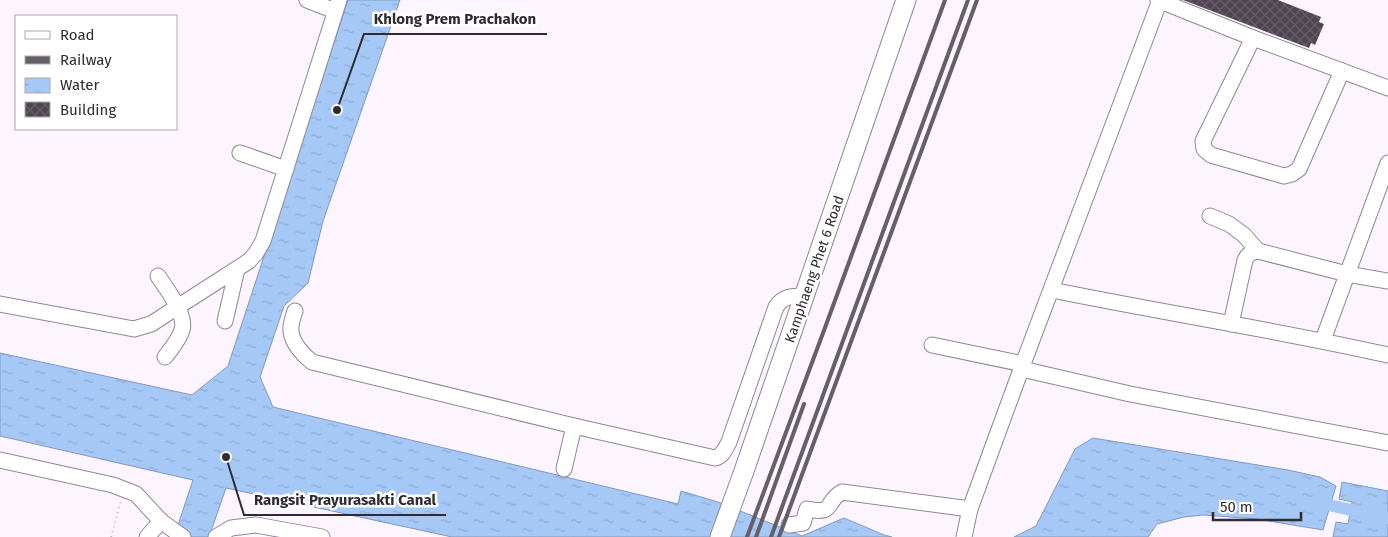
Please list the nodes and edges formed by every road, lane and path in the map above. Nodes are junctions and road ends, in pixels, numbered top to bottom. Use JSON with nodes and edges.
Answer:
{"nodes":[{"id":1,"x":307,"y":0,"type":"edge"},
{"id":2,"x":906,"y":0,"type":"edge"},
{"id":3,"x":1160,"y":0,"type":"edge"},
{"id":4,"x":337,"y":6,"type":"edge"},
{"id":5,"x":1253,"y":38,"type":"junction"},
{"id":6,"x":1342,"y":71,"type":"junction"},
{"id":7,"x":1388,"y":88,"type":"edge"},
{"id":8,"x":240,"y":153,"type":"dead end"},
{"id":9,"x":1388,"y":164,"type":"edge"},
{"id":10,"x":286,"y":168,"type":"junction"},
{"id":11,"x":1210,"y":216,"type":"dead end"},
{"id":12,"x":1258,"y":251,"type":"junction"},
{"id":13,"x":237,"y":269,"type":"junction"},
{"id":14,"x":1347,"y":274,"type":"junction"},
{"id":15,"x":158,"y":276,"type":"dead end"},
{"id":16,"x":1388,"y":281,"type":"edge"},
{"id":17,"x":1052,"y":290,"type":"junction"},
{"id":18,"x":804,"y":296,"type":"junction"},
{"id":19,"x":0,"y":304,"type":"edge"},
{"id":20,"x":177,"y":307,"type":"junction"},
{"id":21,"x":295,"y":310,"type":"dead end"},
{"id":22,"x":225,"y":321,"type":"dead end"},
{"id":23,"x":1231,"y":324,"type":"junction"},
{"id":24,"x":1323,"y":340,"type":"junction"},
{"id":25,"x":932,"y":345,"type":"dead end"},
{"id":26,"x":1388,"y":355,"type":"edge"},
{"id":27,"x":165,"y":357,"type":"dead end"},
{"id":28,"x":1023,"y":366,"type":"junction"},
{"id":29,"x":574,"y":426,"type":"junction"},
{"id":30,"x":1388,"y":443,"type":"edge"},
{"id":31,"x":0,"y":460,"type":"edge"},
{"id":32,"x":564,"y":469,"type":"dead end"},
{"id":33,"x":124,"y":489,"type":"junction"},
{"id":34,"x":970,"y":509,"type":"junction"},
{"id":35,"x":161,"y":521,"type":"junction"},
{"id":36,"x":789,"y":525,"type":"dead end"},
{"id":37,"x":179,"y":535,"type":"edge"},
{"id":38,"x":111,"y":537,"type":"edge"},
{"id":39,"x":147,"y":537,"type":"edge"},
{"id":40,"x":216,"y":537,"type":"edge"},
{"id":41,"x":322,"y":537,"type":"edge"},
{"id":42,"x":720,"y":537,"type":"edge"},
{"id":43,"x":964,"y":537,"type":"edge"}],
"edges":[{"from":1,"to":4,"type":"street"},
{"from":2,"to":18,"type":"main road","name":"Kamphaeng Phet 6 Road"},
{"from":3,"to":5,"type":"street"},
{"from":3,"to":17,"type":"street"},
{"from":4,"to":10,"type":"street"},
{"from":5,"to":6,"type":"street"},
{"from":5,"to":6,"type":"street"},
{"from":6,"to":7,"type":"street"},
{"from":8,"to":10,"type":"street"},
{"from":9,"to":14,"type":"street"},
{"from":10,"to":13,"type":"street"},
{"from":11,"to":12,"type":"street"},
{"from":12,"to":14,"type":"street"},
{"from":12,"to":23,"type":"street"},
{"from":13,"to":20,"type":"street"},
{"from":13,"to":22,"type":"street"},
{"from":14,"to":16,"type":"street"},
{"from":14,"to":24,"type":"street"},
{"from":15,"to":20,"type":"street"},
{"from":17,"to":23,"type":"street"},
{"from":17,"to":28,"type":"street"},
{"from":18,"to":29,"type":"street"},
{"from":18,"to":42,"type":"main road","name":"Kamphaeng Phet 6 Road"},
{"from":19,"to":20,"type":"street"},
{"from":20,"to":27,"type":"street"},
{"from":21,"to":29,"type":"street"},
{"from":23,"to":24,"type":"street"},
{"from":24,"to":26,"type":"street"},
{"from":25,"to":28,"type":"street"},
{"from":28,"to":30,"type":"street"},
{"from":28,"to":34,"type":"street"},
{"from":29,"to":32,"type":"street"},
{"from":31,"to":33,"type":"street"},
{"from":33,"to":35,"type":"street"},
{"from":33,"to":38,"type":"path"},
{"from":34,"to":36,"type":"street"},
{"from":34,"to":43,"type":"street"},
{"from":35,"to":37,"type":"street"},
{"from":35,"to":39,"type":"street"},
{"from":40,"to":41,"type":"street"}]}
